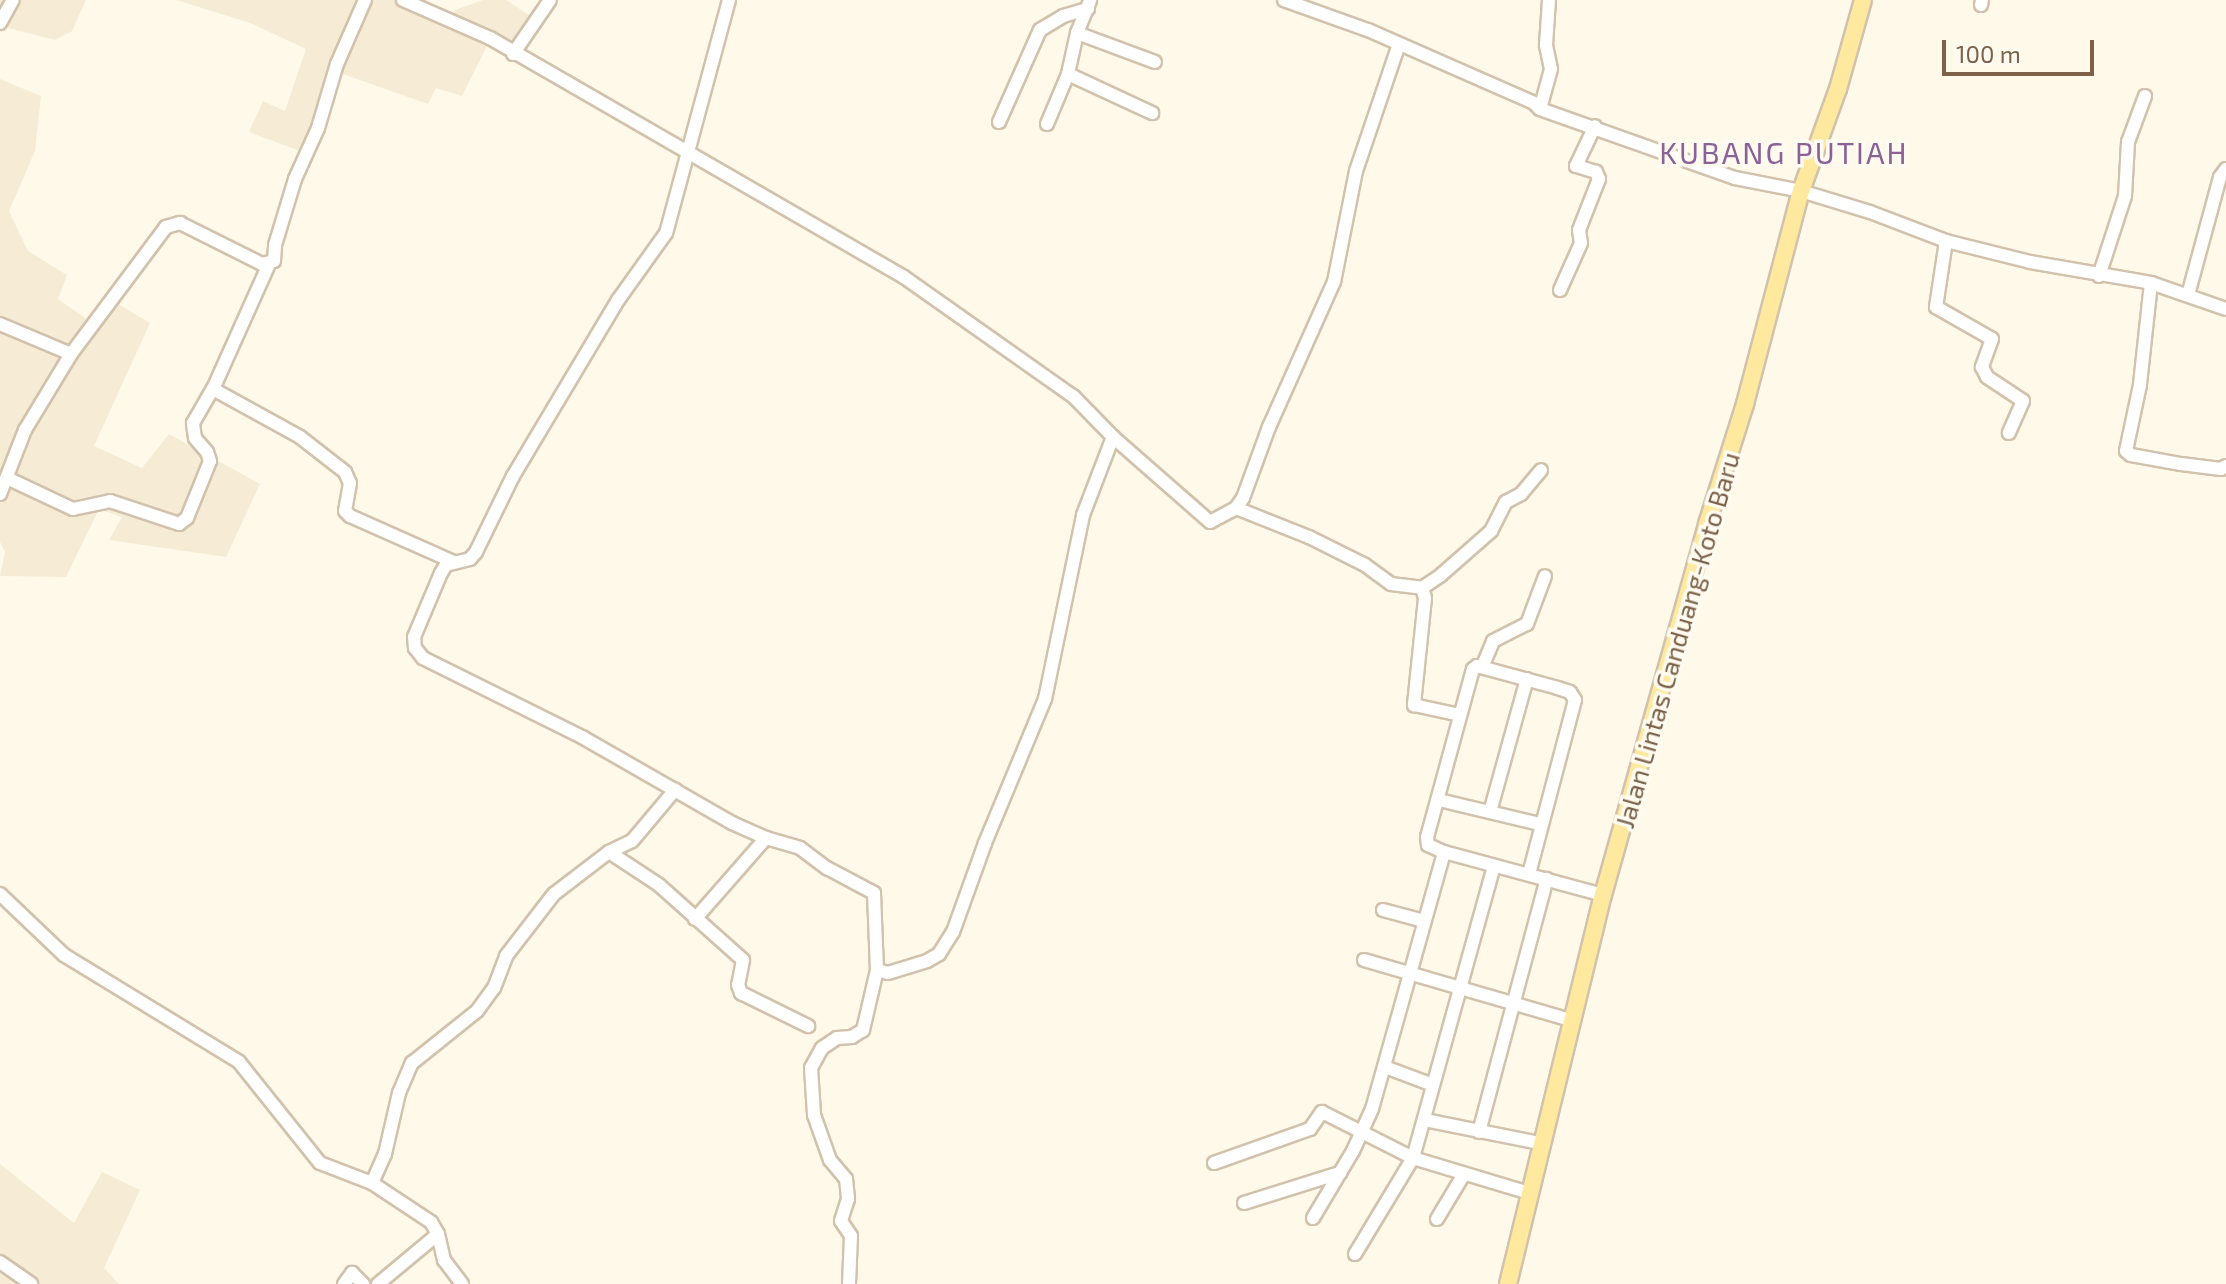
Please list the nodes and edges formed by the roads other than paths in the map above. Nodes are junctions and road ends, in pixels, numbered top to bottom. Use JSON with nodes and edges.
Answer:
{"nodes":[{"id":1,"x":13,"y":0,"type":"edge"},
{"id":2,"x":365,"y":0,"type":"edge"},
{"id":3,"x":403,"y":0,"type":"edge"},
{"id":4,"x":550,"y":0,"type":"edge"},
{"id":5,"x":729,"y":0,"type":"edge"},
{"id":6,"x":1549,"y":0,"type":"edge"},
{"id":7,"x":1863,"y":0,"type":"edge"},
{"id":8,"x":1289,"y":1,"type":"edge"},
{"id":9,"x":1089,"y":4,"type":"edge"},
{"id":10,"x":0,"y":23,"type":"edge"},
{"id":11,"x":1077,"y":33,"type":"junction"},
{"id":12,"x":1399,"y":44,"type":"junction"},
{"id":13,"x":513,"y":54,"type":"junction"},
{"id":14,"x":1155,"y":62,"type":"dead end"},
{"id":15,"x":1068,"y":74,"type":"junction"},
{"id":16,"x":2145,"y":96,"type":"dead end"},
{"id":17,"x":1540,"y":109,"type":"junction"},
{"id":18,"x":1152,"y":113,"type":"dead end"},
{"id":19,"x":999,"y":122,"type":"dead end"},
{"id":20,"x":1047,"y":124,"type":"dead end"},
{"id":21,"x":1595,"y":126,"type":"junction"},
{"id":22,"x":688,"y":154,"type":"junction"},
{"id":23,"x":2226,"y":169,"type":"edge"},
{"id":24,"x":1801,"y":191,"type":"junction"},
{"id":25,"x":1946,"y":241,"type":"junction"},
{"id":26,"x":269,"y":264,"type":"junction"},
{"id":27,"x":2099,"y":276,"type":"junction"},
{"id":28,"x":2151,"y":283,"type":"junction"},
{"id":29,"x":1560,"y":290,"type":"dead end"},
{"id":30,"x":2188,"y":295,"type":"junction"},
{"id":31,"x":2226,"y":309,"type":"edge"},
{"id":32,"x":0,"y":324,"type":"edge"},
{"id":33,"x":71,"y":354,"type":"junction"},
{"id":34,"x":213,"y":389,"type":"junction"},
{"id":35,"x":2009,"y":433,"type":"dead end"},
{"id":36,"x":1113,"y":437,"type":"junction"},
{"id":37,"x":2226,"y":466,"type":"edge"},
{"id":38,"x":1541,"y":470,"type":"dead end"},
{"id":39,"x":7,"y":478,"type":"junction"},
{"id":40,"x":0,"y":494,"type":"edge"},
{"id":41,"x":1236,"y":508,"type":"junction"},
{"id":42,"x":454,"y":562,"type":"junction"},
{"id":43,"x":1545,"y":576,"type":"dead end"},
{"id":44,"x":1422,"y":588,"type":"junction"},
{"id":45,"x":1483,"y":665,"type":"junction"},
{"id":46,"x":1527,"y":679,"type":"junction"},
{"id":47,"x":1460,"y":715,"type":"junction"},
{"id":48,"x":675,"y":790,"type":"junction"},
{"id":49,"x":1439,"y":800,"type":"junction"},
{"id":50,"x":1490,"y":812,"type":"junction"},
{"id":51,"x":1540,"y":824,"type":"junction"},
{"id":52,"x":766,"y":838,"type":"junction"},
{"id":53,"x":609,"y":852,"type":"junction"},
{"id":54,"x":1444,"y":852,"type":"junction"},
{"id":55,"x":1494,"y":866,"type":"junction"},
{"id":56,"x":1529,"y":874,"type":"junction"},
{"id":57,"x":1547,"y":879,"type":"junction"},
{"id":58,"x":0,"y":894,"type":"edge"},
{"id":59,"x":1603,"y":895,"type":"junction"},
{"id":60,"x":1383,"y":910,"type":"dead end"},
{"id":61,"x":695,"y":919,"type":"junction"},
{"id":62,"x":1424,"y":921,"type":"junction"},
{"id":63,"x":1364,"y":960,"type":"dead end"},
{"id":64,"x":877,"y":970,"type":"junction"},
{"id":65,"x":1411,"y":974,"type":"junction"},
{"id":66,"x":1460,"y":987,"type":"junction"},
{"id":67,"x":1513,"y":1001,"type":"junction"},
{"id":68,"x":1570,"y":1020,"type":"junction"},
{"id":69,"x":808,"y":1026,"type":"dead end"},
{"id":70,"x":1385,"y":1067,"type":"junction"},
{"id":71,"x":1433,"y":1085,"type":"junction"},
{"id":72,"x":1425,"y":1120,"type":"junction"},
{"id":73,"x":1479,"y":1132,"type":"junction"},
{"id":74,"x":1361,"y":1135,"type":"junction"},
{"id":75,"x":1544,"y":1144,"type":"junction"},
{"id":76,"x":1413,"y":1158,"type":"junction"},
{"id":77,"x":1214,"y":1163,"type":"dead end"},
{"id":78,"x":1340,"y":1173,"type":"junction"},
{"id":79,"x":1464,"y":1174,"type":"junction"},
{"id":80,"x":372,"y":1183,"type":"junction"},
{"id":81,"x":1532,"y":1194,"type":"junction"},
{"id":82,"x":1244,"y":1203,"type":"dead end"},
{"id":83,"x":1313,"y":1218,"type":"dead end"},
{"id":84,"x":1437,"y":1219,"type":"dead end"},
{"id":85,"x":438,"y":1234,"type":"junction"},
{"id":86,"x":1355,"y":1254,"type":"dead end"},
{"id":87,"x":0,"y":1262,"type":"edge"},
{"id":88,"x":31,"y":1284,"type":"edge"},
{"id":89,"x":344,"y":1284,"type":"edge"},
{"id":90,"x":363,"y":1284,"type":"edge"},
{"id":91,"x":378,"y":1284,"type":"edge"},
{"id":92,"x":462,"y":1284,"type":"edge"},
{"id":93,"x":849,"y":1284,"type":"edge"},
{"id":94,"x":1508,"y":1284,"type":"edge"}],
"edges":[{"from":1,"to":10,"type":"street"},
{"from":2,"to":26,"type":"street"},
{"from":3,"to":13,"type":"street"},
{"from":4,"to":13,"type":"street"},
{"from":5,"to":22,"type":"street"},
{"from":6,"to":17,"type":"street"},
{"from":7,"to":24,"type":"main road","name":"Jalan Lintas Canduang-Koto Baru"},
{"from":8,"to":12,"type":"street"},
{"from":9,"to":11,"type":"street"},
{"from":9,"to":19,"type":"street"},
{"from":11,"to":14,"type":"street"},
{"from":11,"to":15,"type":"street"},
{"from":12,"to":17,"type":"street"},
{"from":12,"to":41,"type":"street"},
{"from":13,"to":22,"type":"street"},
{"from":15,"to":18,"type":"street"},
{"from":15,"to":20,"type":"street"},
{"from":16,"to":27,"type":"street"},
{"from":17,"to":21,"type":"street"},
{"from":21,"to":24,"type":"street"},
{"from":21,"to":29,"type":"street"},
{"from":22,"to":36,"type":"street"},
{"from":22,"to":42,"type":"street"},
{"from":23,"to":30,"type":"street"},
{"from":24,"to":25,"type":"street"},
{"from":24,"to":59,"type":"main road","name":"Jalan Lintas Canduang-Koto Baru"},
{"from":25,"to":27,"type":"street"},
{"from":25,"to":35,"type":"street"},
{"from":26,"to":33,"type":"street"},
{"from":26,"to":34,"type":"street"},
{"from":27,"to":28,"type":"street"},
{"from":28,"to":30,"type":"street"},
{"from":28,"to":37,"type":"street"},
{"from":30,"to":31,"type":"street"},
{"from":32,"to":33,"type":"street"},
{"from":33,"to":39,"type":"street"},
{"from":34,"to":39,"type":"street"},
{"from":34,"to":42,"type":"street"},
{"from":36,"to":41,"type":"street"},
{"from":36,"to":64,"type":"street"},
{"from":38,"to":44,"type":"street"},
{"from":39,"to":40,"type":"street"},
{"from":41,"to":44,"type":"street"},
{"from":42,"to":48,"type":"street"},
{"from":43,"to":45,"type":"street"},
{"from":44,"to":47,"type":"street"},
{"from":45,"to":46,"type":"street"},
{"from":45,"to":47,"type":"street"},
{"from":46,"to":50,"type":"street"},
{"from":46,"to":51,"type":"street"},
{"from":47,"to":49,"type":"street"},
{"from":48,"to":52,"type":"street"},
{"from":48,"to":53,"type":"street"},
{"from":49,"to":50,"type":"street"},
{"from":49,"to":54,"type":"street"},
{"from":50,"to":51,"type":"street"},
{"from":51,"to":56,"type":"street"},
{"from":52,"to":61,"type":"street"},
{"from":52,"to":64,"type":"street"},
{"from":53,"to":61,"type":"street"},
{"from":53,"to":80,"type":"street"},
{"from":54,"to":55,"type":"street"},
{"from":54,"to":62,"type":"street"},
{"from":55,"to":56,"type":"street"},
{"from":55,"to":66,"type":"street"},
{"from":56,"to":57,"type":"street"},
{"from":57,"to":59,"type":"street"},
{"from":57,"to":67,"type":"street"},
{"from":58,"to":80,"type":"street"},
{"from":59,"to":68,"type":"main road","name":"Jalan Lintas Canduang-Koto Baru"},
{"from":60,"to":62,"type":"street"},
{"from":61,"to":69,"type":"street"},
{"from":62,"to":65,"type":"street"},
{"from":63,"to":65,"type":"street"},
{"from":64,"to":93,"type":"street"},
{"from":65,"to":66,"type":"street"},
{"from":65,"to":70,"type":"street"},
{"from":66,"to":67,"type":"street"},
{"from":66,"to":71,"type":"street"},
{"from":67,"to":68,"type":"street"},
{"from":67,"to":73,"type":"street"},
{"from":68,"to":75,"type":"main road","name":"Jalan Lintas Canduang-Koto Baru"},
{"from":70,"to":71,"type":"street"},
{"from":70,"to":74,"type":"street"},
{"from":71,"to":72,"type":"street"},
{"from":72,"to":73,"type":"street"},
{"from":72,"to":76,"type":"street"},
{"from":73,"to":75,"type":"street"},
{"from":74,"to":76,"type":"street"},
{"from":74,"to":77,"type":"street"},
{"from":74,"to":78,"type":"street"},
{"from":75,"to":81,"type":"main road","name":"Jalan Lintas Canduang-Koto Baru"},
{"from":76,"to":79,"type":"street"},
{"from":76,"to":86,"type":"street"},
{"from":78,"to":82,"type":"street"},
{"from":78,"to":83,"type":"street"},
{"from":79,"to":81,"type":"street"},
{"from":79,"to":84,"type":"street"},
{"from":80,"to":85,"type":"street"},
{"from":81,"to":94,"type":"main road","name":"Jalan Lintas Canduang-Koto Baru"},
{"from":85,"to":91,"type":"street"},
{"from":85,"to":92,"type":"street"},
{"from":87,"to":88,"type":"street"},
{"from":89,"to":90,"type":"street"}]}
